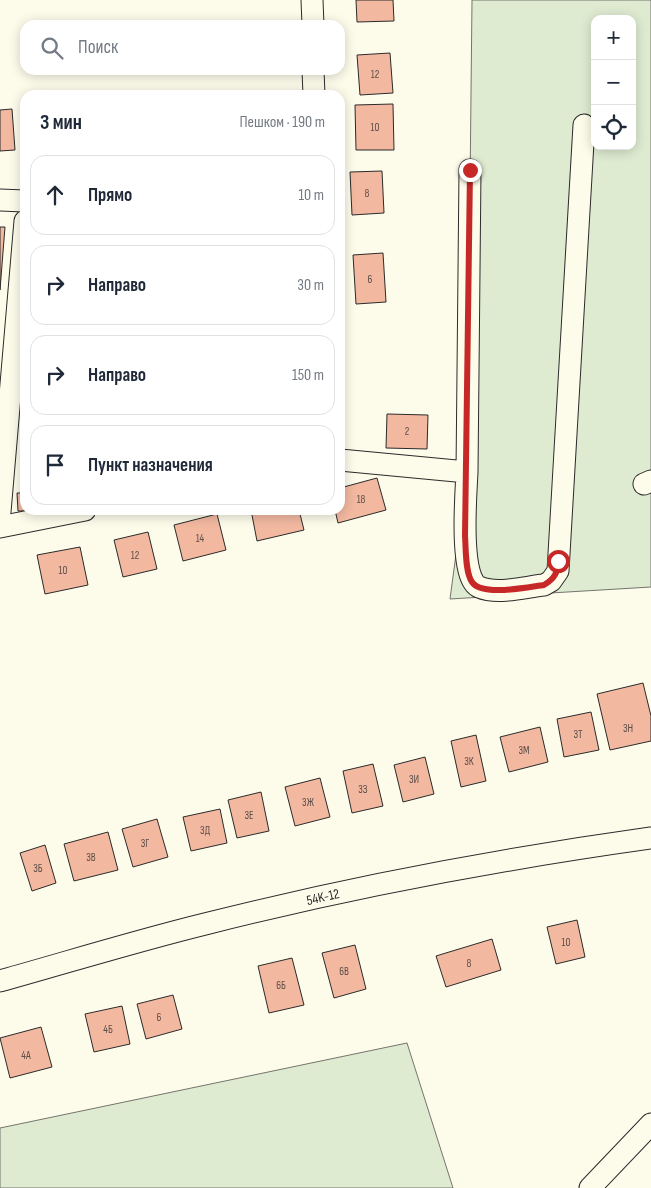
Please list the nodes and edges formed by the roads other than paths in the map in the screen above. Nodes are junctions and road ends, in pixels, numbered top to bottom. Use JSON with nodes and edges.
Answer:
{"nodes":[{"id":1,"x":312,"y":0,"type":"edge"},
{"id":2,"x":313,"y":20,"type":"edge"},
{"id":3,"x":313,"y":75,"type":"edge"},
{"id":4,"x":314,"y":90,"type":"edge"},
{"id":5,"x":584,"y":125,"type":"dead end"},
{"id":6,"x":470,"y":170,"type":"dead end"},
{"id":7,"x":0,"y":200,"type":"edge"},
{"id":8,"x":20,"y":202,"type":"edge"},
{"id":9,"x":20,"y":279,"type":"edge"},
{"id":10,"x":345,"y":460,"type":"edge"},
{"id":11,"x":466,"y":472,"type":"junction"},
{"id":12,"x":0,"y":512,"type":"edge"},
{"id":13,"x":60,"y":515,"type":"edge"},
{"id":14,"x":0,"y":527,"type":"edge"},
{"id":15,"x":651,"y":838,"type":"edge"},
{"id":16,"x":0,"y":981,"type":"edge"},
{"id":17,"x":651,"y":1124,"type":"edge"},
{"id":18,"x":590,"y":1188,"type":"edge"}],
"edges":[{"from":1,"to":2,"type":"street"},
{"from":3,"to":4,"type":"street"},
{"from":5,"to":11,"type":"street"},
{"from":6,"to":11,"type":"street"},
{"from":7,"to":8,"type":"street"},
{"from":9,"to":12,"type":"street"},
{"from":10,"to":11,"type":"street"},
{"from":13,"to":14,"type":"street"},
{"from":15,"to":16,"type":"street","name":"54K-12"},
{"from":17,"to":18,"type":"street"}]}
